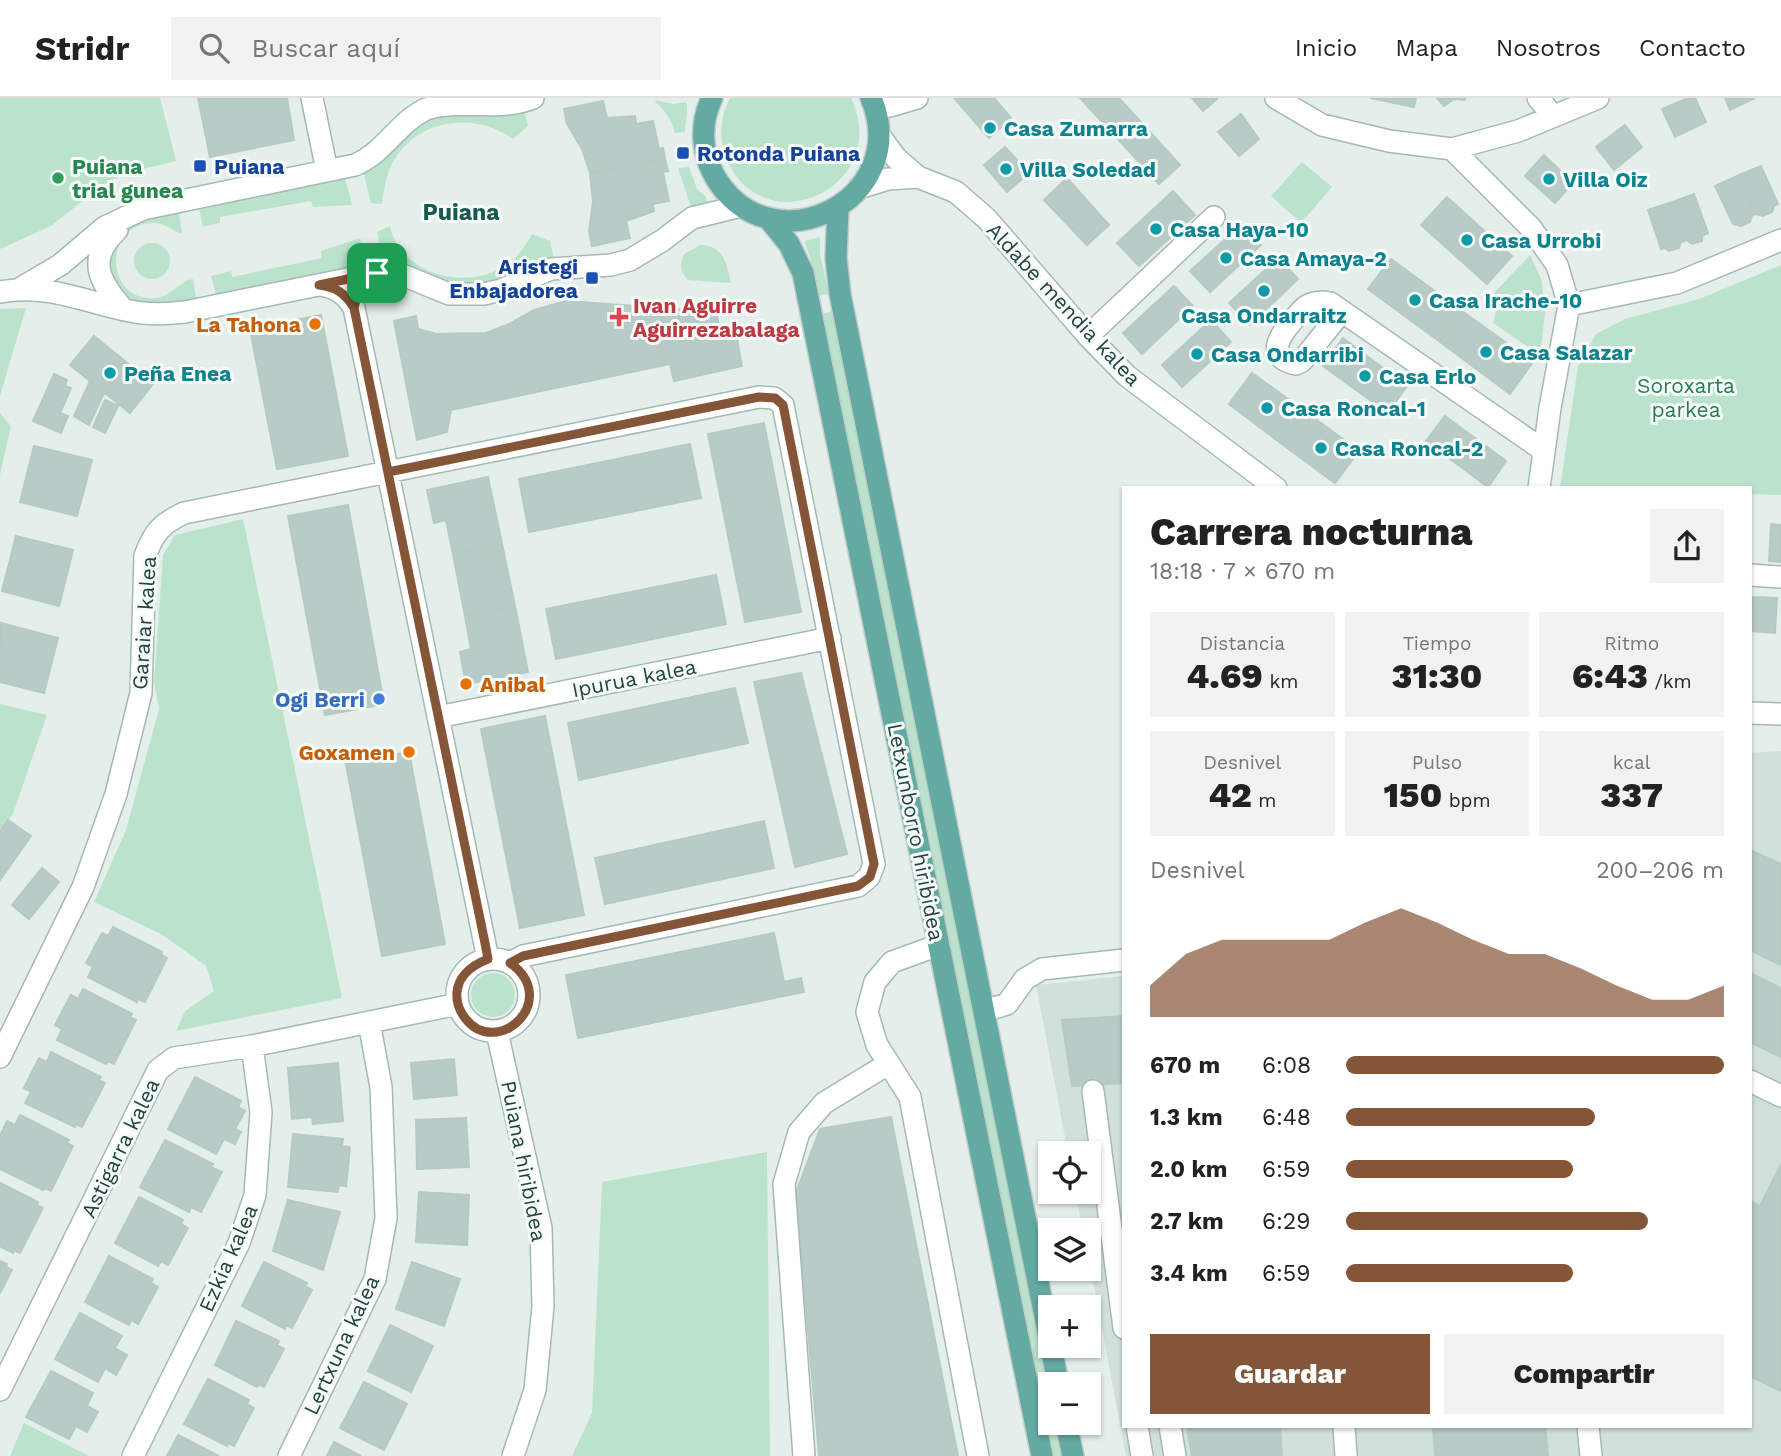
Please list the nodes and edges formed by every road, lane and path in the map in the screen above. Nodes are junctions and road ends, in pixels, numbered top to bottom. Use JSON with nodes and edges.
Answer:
{"nodes":[{"id":1,"x":312,"y":98,"type":"edge"},
{"id":2,"x":533,"y":98,"type":"edge"},
{"id":3,"x":712,"y":98,"type":"edge"},
{"id":4,"x":1276,"y":98,"type":"edge"},
{"id":5,"x":1538,"y":98,"type":"edge"},
{"id":6,"x":1598,"y":98,"type":"edge"},
{"id":7,"x":914,"y":100,"type":"edge"},
{"id":8,"x":873,"y":103,"type":"edge"},
{"id":9,"x":1553,"y":116,"type":"junction"},
{"id":10,"x":879,"y":135,"type":"junction"},
{"id":11,"x":1452,"y":149,"type":"junction"},
{"id":12,"x":327,"y":171,"type":"junction"},
{"id":13,"x":918,"y":177,"type":"junction"},
{"id":14,"x":859,"y":188,"type":"junction"},
{"id":15,"x":741,"y":206,"type":"junction"},
{"id":16,"x":838,"y":208,"type":"junction"},
{"id":17,"x":143,"y":209,"type":"junction"},
{"id":18,"x":1214,"y":217,"type":"dead end"},
{"id":19,"x":768,"y":219,"type":"junction"},
{"id":20,"x":1781,"y":240,"type":"edge"},
{"id":21,"x":377,"y":273,"type":"junction"},
{"id":22,"x":319,"y":285,"type":"junction"},
{"id":23,"x":10,"y":290,"type":"edge"},
{"id":24,"x":1569,"y":305,"type":"junction"},
{"id":25,"x":354,"y":308,"type":"junction"},
{"id":26,"x":124,"y":310,"type":"junction"},
{"id":27,"x":1342,"y":310,"type":"dead end"},
{"id":28,"x":1088,"y":337,"type":"junction"},
{"id":29,"x":1543,"y":450,"type":"junction"},
{"id":30,"x":388,"y":472,"type":"junction"},
{"id":31,"x":1273,"y":486,"type":"edge"},
{"id":32,"x":1539,"y":486,"type":"edge"},
{"id":33,"x":1752,"y":575,"type":"edge"},
{"id":34,"x":1781,"y":577,"type":"edge"},
{"id":35,"x":830,"y":638,"type":"junction"},
{"id":36,"x":1752,"y":713,"type":"edge"},
{"id":37,"x":1781,"y":714,"type":"edge"},
{"id":38,"x":438,"y":717,"type":"junction"},
{"id":39,"x":939,"y":945,"type":"junction"},
{"id":40,"x":488,"y":959,"type":"junction"},
{"id":41,"x":1122,"y":960,"type":"edge"},
{"id":42,"x":510,"y":963,"type":"junction"},
{"id":43,"x":458,"y":1004,"type":"junction"},
{"id":44,"x":984,"y":1011,"type":"junction"},
{"id":45,"x":369,"y":1022,"type":"junction"},
{"id":46,"x":497,"y":1032,"type":"junction"},
{"id":47,"x":252,"y":1046,"type":"junction"},
{"id":48,"x":0,"y":1057,"type":"edge"},
{"id":49,"x":888,"y":1064,"type":"junction"},
{"id":50,"x":1752,"y":1082,"type":"edge"},
{"id":51,"x":1093,"y":1091,"type":"dead end"},
{"id":52,"x":1781,"y":1096,"type":"edge"},
{"id":53,"x":1040,"y":1295,"type":"edge"},
{"id":54,"x":1122,"y":1313,"type":"edge"},
{"id":55,"x":0,"y":1390,"type":"edge"},
{"id":56,"x":1137,"y":1428,"type":"edge"},
{"id":57,"x":1170,"y":1428,"type":"edge"},
{"id":58,"x":1343,"y":1428,"type":"edge"},
{"id":59,"x":1588,"y":1428,"type":"edge"},
{"id":60,"x":1069,"y":1435,"type":"edge"},
{"id":61,"x":133,"y":1456,"type":"edge"},
{"id":62,"x":289,"y":1456,"type":"edge"},
{"id":63,"x":513,"y":1456,"type":"edge"},
{"id":64,"x":804,"y":1456,"type":"edge"},
{"id":65,"x":978,"y":1456,"type":"edge"},
{"id":66,"x":1042,"y":1456,"type":"edge"},
{"id":67,"x":1073,"y":1456,"type":"edge"},
{"id":68,"x":1142,"y":1456,"type":"edge"},
{"id":69,"x":1175,"y":1456,"type":"edge"},
{"id":70,"x":1346,"y":1456,"type":"edge"},
{"id":71,"x":1591,"y":1456,"type":"edge"}],
"edges":[{"from":1,"to":12,"type":"street"},
{"from":2,"to":12,"type":"street"},
{"from":3,"to":15,"type":"main road"},
{"from":4,"to":11,"type":"street"},
{"from":5,"to":9,"type":"street"},
{"from":6,"to":9,"type":"street"},
{"from":7,"to":8,"type":"street"},
{"from":8,"to":10,"type":"main road"},
{"from":9,"to":11,"type":"street"},
{"from":10,"to":13,"type":"street","name":"Aldabe mendia kalea"},
{"from":10,"to":14,"type":"main road"},
{"from":11,"to":24,"type":"street"},
{"from":12,"to":17,"type":"street"},
{"from":13,"to":14,"type":"street","name":"Aldabe mendia kalea"},
{"from":13,"to":28,"type":"street","name":"Aldabe mendia kalea"},
{"from":14,"to":16,"type":"main road"},
{"from":15,"to":19,"type":"main road"},
{"from":15,"to":21,"type":"street"},
{"from":16,"to":19,"type":"main road"},
{"from":16,"to":44,"type":"main road","name":"Letxunborro hiribidea"},
{"from":17,"to":23,"type":"street"},
{"from":17,"to":26,"type":"street"},
{"from":18,"to":28,"type":"street"},
{"from":19,"to":39,"type":"main road","name":"Letxunborro hiribidea"},
{"from":20,"to":24,"type":"street"},
{"from":21,"to":22,"type":"street"},
{"from":21,"to":25,"type":"street"},
{"from":22,"to":25,"type":"street"},
{"from":22,"to":26,"type":"street"},
{"from":23,"to":26,"type":"street"},
{"from":24,"to":29,"type":"street"},
{"from":25,"to":30,"type":"street"},
{"from":27,"to":29,"type":"street"},
{"from":28,"to":31,"type":"street","name":"Aldabe mendia kalea"},
{"from":29,"to":32,"type":"street"},
{"from":30,"to":35,"type":"street","name":"Garaiar kalea"},
{"from":30,"to":38,"type":"street"},
{"from":30,"to":48,"type":"street","name":"Garaiar kalea"},
{"from":33,"to":34,"type":"street"},
{"from":35,"to":38,"type":"street","name":"Ipurua kalea"},
{"from":35,"to":42,"type":"street"},
{"from":36,"to":37,"type":"street"},
{"from":38,"to":40,"type":"street"},
{"from":39,"to":49,"type":"street"},
{"from":39,"to":66,"type":"main road","name":"Letxunborro hiribidea"},
{"from":40,"to":42,"type":"street"},
{"from":40,"to":43,"type":"street"},
{"from":41,"to":44,"type":"street"},
{"from":42,"to":46,"type":"street"},
{"from":43,"to":45,"type":"street","name":"Astigarra kalea"},
{"from":43,"to":46,"type":"street"},
{"from":44,"to":53,"type":"main road","name":"Letxunborro hiribidea"},
{"from":45,"to":47,"type":"street","name":"Astigarra kalea"},
{"from":45,"to":62,"type":"street","name":"Lertxuna kalea"},
{"from":46,"to":63,"type":"street","name":"Puiana hiribidea"},
{"from":47,"to":55,"type":"street","name":"Astigarra kalea"},
{"from":47,"to":61,"type":"street","name":"Ezkia kalea"},
{"from":49,"to":64,"type":"street"},
{"from":49,"to":65,"type":"street"},
{"from":50,"to":52,"type":"street"},
{"from":51,"to":54,"type":"street"},
{"from":56,"to":68,"type":"street"},
{"from":57,"to":69,"type":"street"},
{"from":58,"to":70,"type":"street"},
{"from":59,"to":71,"type":"street"},
{"from":60,"to":67,"type":"main road"}]}
